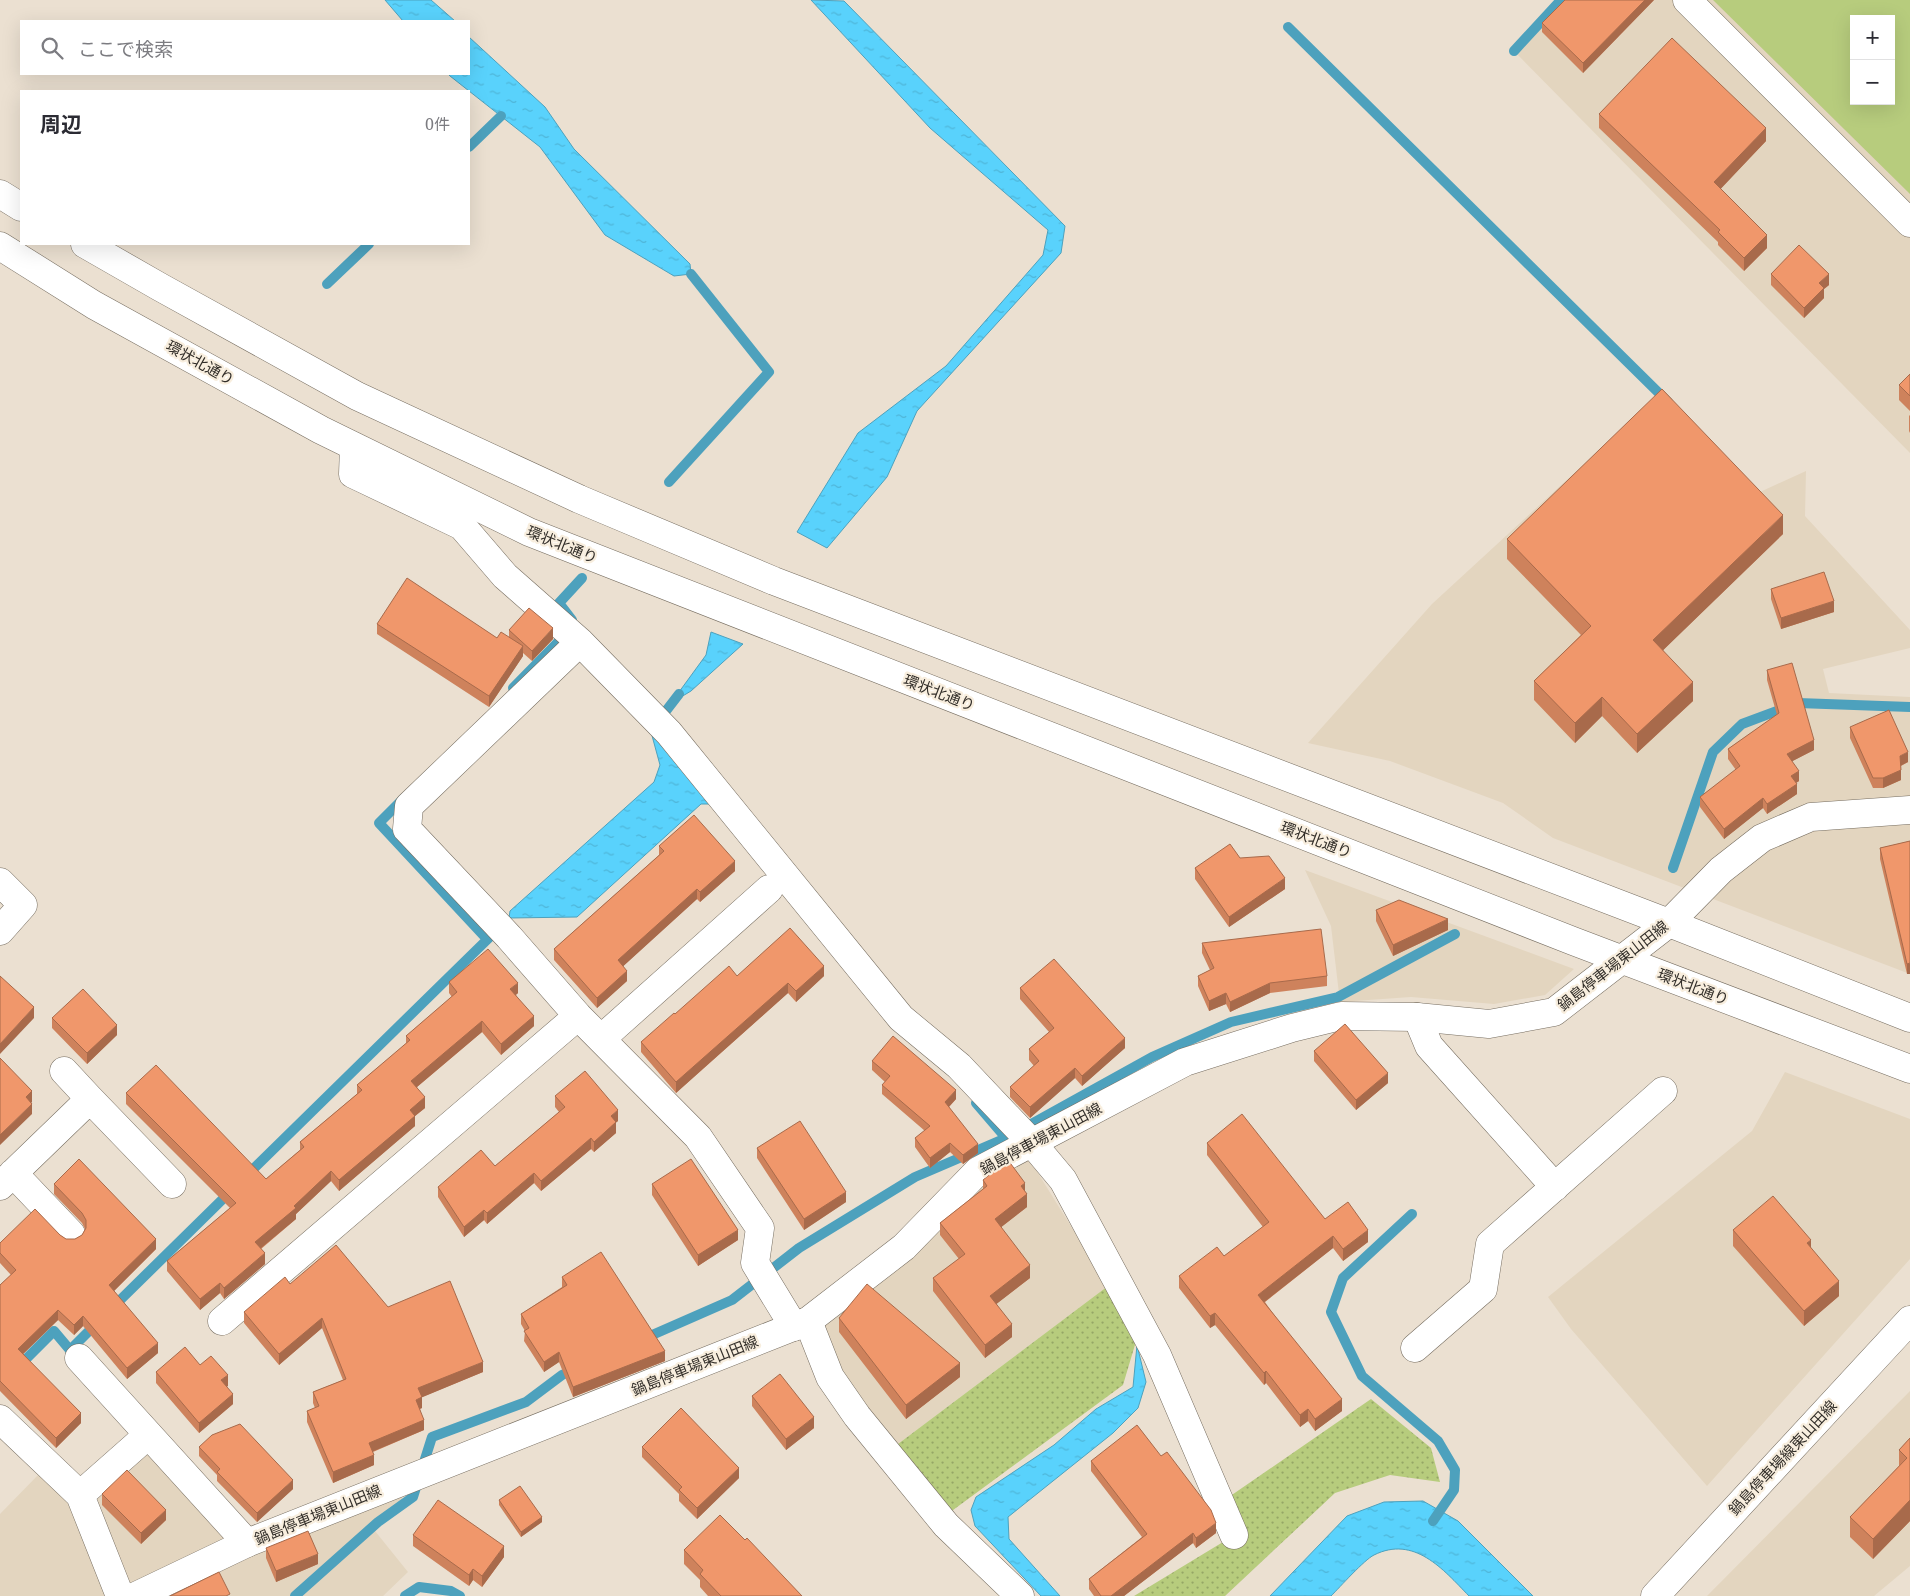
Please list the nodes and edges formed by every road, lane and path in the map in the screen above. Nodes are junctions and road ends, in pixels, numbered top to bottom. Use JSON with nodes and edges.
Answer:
{"nodes":[{"id":1,"x":1687,"y":0,"type":"edge"},
{"id":2,"x":0,"y":194,"type":"edge"},
{"id":3,"x":20,"y":205,"type":"edge"},
{"id":4,"x":1910,"y":224,"type":"edge"},
{"id":5,"x":87,"y":245,"type":"edge"},
{"id":6,"x":0,"y":246,"type":"edge"},
{"id":7,"x":354,"y":447,"type":"junction"},
{"id":8,"x":580,"y":642,"type":"junction"},
{"id":9,"x":1910,"y":810,"type":"edge"},
{"id":10,"x":0,"y":882,"type":"edge"},
{"id":11,"x":769,"y":889,"type":"dead end"},
{"id":12,"x":1669,"y":923,"type":"junction"},
{"id":13,"x":0,"y":931,"type":"edge"},
{"id":14,"x":1621,"y":959,"type":"junction"},
{"id":15,"x":578,"y":1016,"type":"junction"},
{"id":16,"x":1417,"y":1017,"type":"junction"},
{"id":17,"x":1910,"y":1018,"type":"edge"},
{"id":18,"x":601,"y":1039,"type":"junction"},
{"id":19,"x":1910,"y":1069,"type":"edge"},
{"id":20,"x":64,"y":1071,"type":"dead end"},
{"id":21,"x":1663,"y":1091,"type":"dead end"},
{"id":22,"x":90,"y":1099,"type":"junction"},
{"id":23,"x":1023,"y":1134,"type":"junction"},
{"id":24,"x":6,"y":1180,"type":"edge"},
{"id":25,"x":172,"y":1184,"type":"dead end"},
{"id":26,"x":1555,"y":1186,"type":"junction"},
{"id":27,"x":71,"y":1234,"type":"dead end"},
{"id":28,"x":1910,"y":1320,"type":"edge"},
{"id":29,"x":222,"y":1321,"type":"dead end"},
{"id":30,"x":801,"y":1324,"type":"junction"},
{"id":31,"x":1415,"y":1348,"type":"dead end"},
{"id":32,"x":79,"y":1358,"type":"dead end"},
{"id":33,"x":0,"y":1419,"type":"edge"},
{"id":34,"x":148,"y":1435,"type":"junction"},
{"id":35,"x":80,"y":1495,"type":"junction"},
{"id":36,"x":1234,"y":1535,"type":"dead end"},
{"id":37,"x":247,"y":1543,"type":"junction"},
{"id":38,"x":120,"y":1596,"type":"edge"},
{"id":39,"x":136,"y":1596,"type":"edge"},
{"id":40,"x":1020,"y":1596,"type":"edge"},
{"id":41,"x":1655,"y":1596,"type":"edge"}],
"edges":[{"from":1,"to":4,"type":"main road"},
{"from":2,"to":3,"type":"main road"},
{"from":5,"to":12,"type":"main road"},
{"from":6,"to":7,"type":"main road","name":"環状北通り"},
{"from":7,"to":8,"type":"main road"},
{"from":7,"to":14,"type":"main road","name":"環状北通り"},
{"from":8,"to":15,"type":"main road"},
{"from":8,"to":23,"type":"main road"},
{"from":9,"to":12,"type":"main road","name":"鍋島停車場東山田線"},
{"from":10,"to":13,"type":"main road"},
{"from":11,"to":18,"type":"main road"},
{"from":12,"to":14,"type":"main road","name":"鍋島停車場東山田線"},
{"from":12,"to":17,"type":"main road"},
{"from":14,"to":16,"type":"main road","name":"鍋島停車場東山田線"},
{"from":14,"to":19,"type":"main road","name":"環状北通り"},
{"from":15,"to":18,"type":"main road"},
{"from":15,"to":29,"type":"main road"},
{"from":16,"to":23,"type":"main road","name":"鍋島停車場東山田線"},
{"from":16,"to":26,"type":"main road"},
{"from":18,"to":30,"type":"main road"},
{"from":20,"to":22,"type":"main road"},
{"from":21,"to":26,"type":"main road"},
{"from":22,"to":24,"type":"main road"},
{"from":22,"to":25,"type":"main road"},
{"from":23,"to":30,"type":"main road","name":"鍋島停車場東山田線"},
{"from":23,"to":36,"type":"main road"},
{"from":24,"to":27,"type":"main road"},
{"from":26,"to":31,"type":"main road"},
{"from":28,"to":41,"type":"main road","name":"鍋島停車場線東山田線"},
{"from":30,"to":37,"type":"main road","name":"鍋島停車場東山田線"},
{"from":30,"to":40,"type":"main road"},
{"from":32,"to":34,"type":"main road"},
{"from":33,"to":35,"type":"main road"},
{"from":34,"to":35,"type":"main road"},
{"from":34,"to":37,"type":"main road"},
{"from":35,"to":38,"type":"main road"},
{"from":37,"to":39,"type":"main road","name":"鍋島停車場東山田線"}]}
